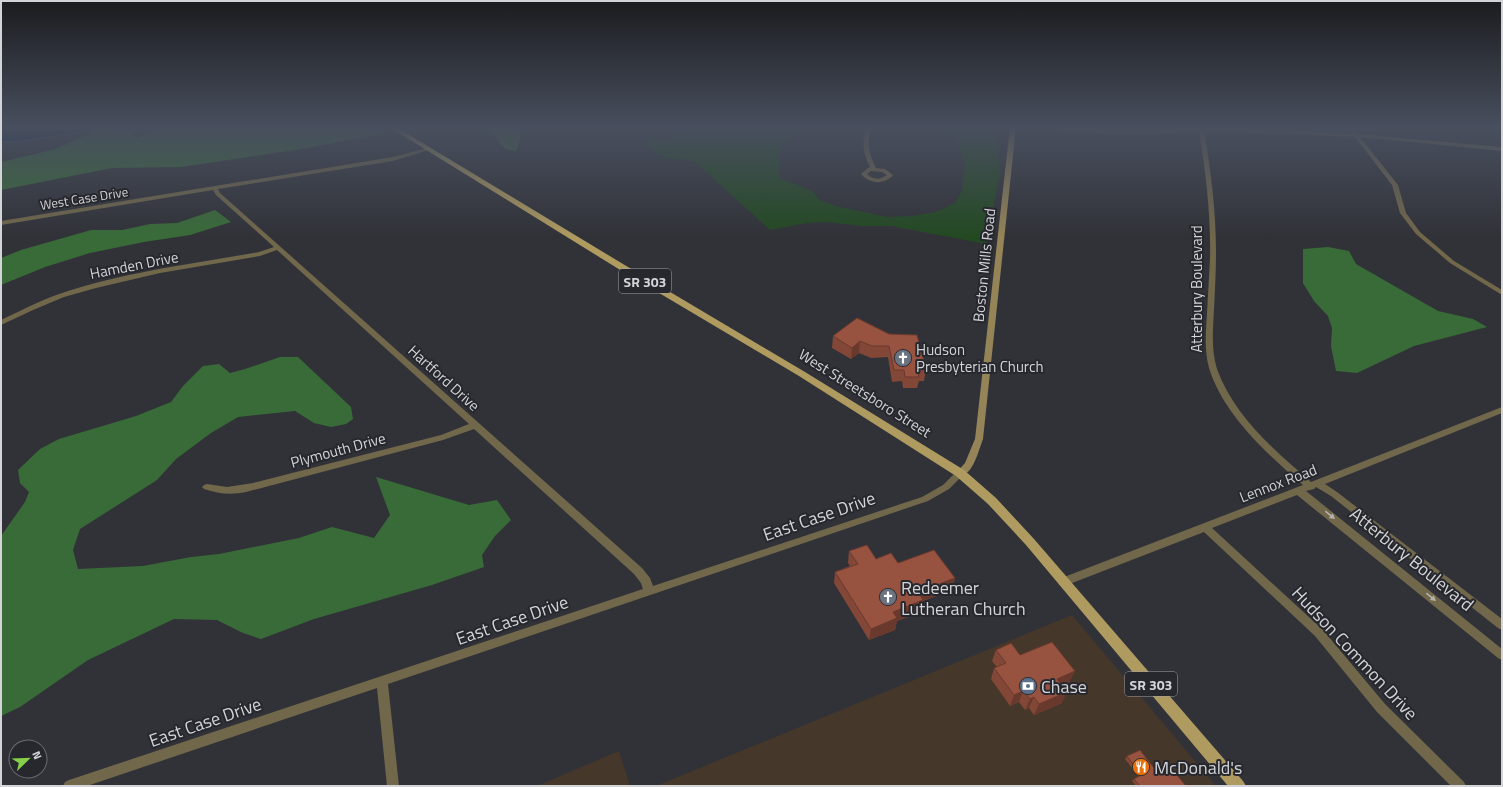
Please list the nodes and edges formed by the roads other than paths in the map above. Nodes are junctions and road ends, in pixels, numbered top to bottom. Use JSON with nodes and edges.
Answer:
{"nodes":[{"id":1,"x":360,"y":164,"type":"edge"},
{"id":2,"x":453,"y":164,"type":"edge"},
{"id":3,"x":871,"y":164,"type":"edge"},
{"id":4,"x":1009,"y":164,"type":"edge"},
{"id":5,"x":1207,"y":164,"type":"edge"},
{"id":6,"x":1378,"y":164,"type":"edge"},
{"id":7,"x":874,"y":169,"type":"dead end"},
{"id":8,"x":214,"y":188,"type":"junction"},
{"id":9,"x":1,"y":223,"type":"edge"},
{"id":10,"x":278,"y":248,"type":"junction"},
{"id":11,"x":1502,"y":293,"type":"edge"},
{"id":12,"x":1,"y":323,"type":"edge"},
{"id":13,"x":1502,"y":410,"type":"edge"},
{"id":14,"x":475,"y":425,"type":"junction"},
{"id":15,"x":960,"y":473,"type":"junction"},
{"id":16,"x":1314,"y":485,"type":"junction"},
{"id":17,"x":206,"y":487,"type":"dead end"},
{"id":18,"x":1300,"y":491,"type":"junction"},
{"id":19,"x":1206,"y":528,"type":"junction"},
{"id":20,"x":1063,"y":582,"type":"junction"},
{"id":21,"x":649,"y":592,"type":"junction"},
{"id":22,"x":1502,"y":625,"type":"edge"},
{"id":23,"x":1502,"y":654,"type":"edge"},
{"id":24,"x":382,"y":681,"type":"junction"},
{"id":25,"x":69,"y":786,"type":"edge"},
{"id":26,"x":393,"y":786,"type":"edge"},
{"id":27,"x":1238,"y":786,"type":"edge"},
{"id":28,"x":1460,"y":786,"type":"edge"}],
"edges":[{"from":1,"to":8,"type":"street","name":"West Case Drive"},
{"from":2,"to":15,"type":"main road","name":"West Streetsboro Street","number":"SR 303"},
{"from":3,"to":7,"type":"street"},
{"from":4,"to":15,"type":"street","name":"Boston Mills Road"},
{"from":5,"to":16,"type":"street","name":"Atterbury Boulevard"},
{"from":6,"to":11,"type":"street"},
{"from":8,"to":9,"type":"street","name":"West Case Drive"},
{"from":8,"to":10,"type":"street","name":"Hartford Drive"},
{"from":10,"to":12,"type":"street","name":"Hamden Drive"},
{"from":10,"to":14,"type":"street","name":"Hartford Drive"},
{"from":13,"to":16,"type":"street","name":"Lennox Road"},
{"from":14,"to":17,"type":"street","name":"Plymouth Drive"},
{"from":14,"to":21,"type":"street","name":"Hartford Drive"},
{"from":15,"to":20,"type":"main road","name":"West Streetsboro Street","number":"SR 303"},
{"from":15,"to":21,"type":"street","name":"East Case Drive"},
{"from":16,"to":18,"type":"street","name":"Lennox Road"},
{"from":16,"to":22,"type":"street","name":"Atterbury Boulevard"},
{"from":18,"to":19,"type":"street","name":"Lennox Road"},
{"from":18,"to":23,"type":"street","name":"Atterbury Boulevard","one_way":true},
{"from":19,"to":20,"type":"street","name":"Lennox Road"},
{"from":19,"to":28,"type":"street","name":"Hudson Common Drive"},
{"from":20,"to":27,"type":"main road","name":"West Streetsboro Street","number":"SR 303"},
{"from":21,"to":24,"type":"street","name":"East Case Drive"},
{"from":24,"to":25,"type":"street","name":"East Case Drive"},
{"from":24,"to":26,"type":"street"}]}
